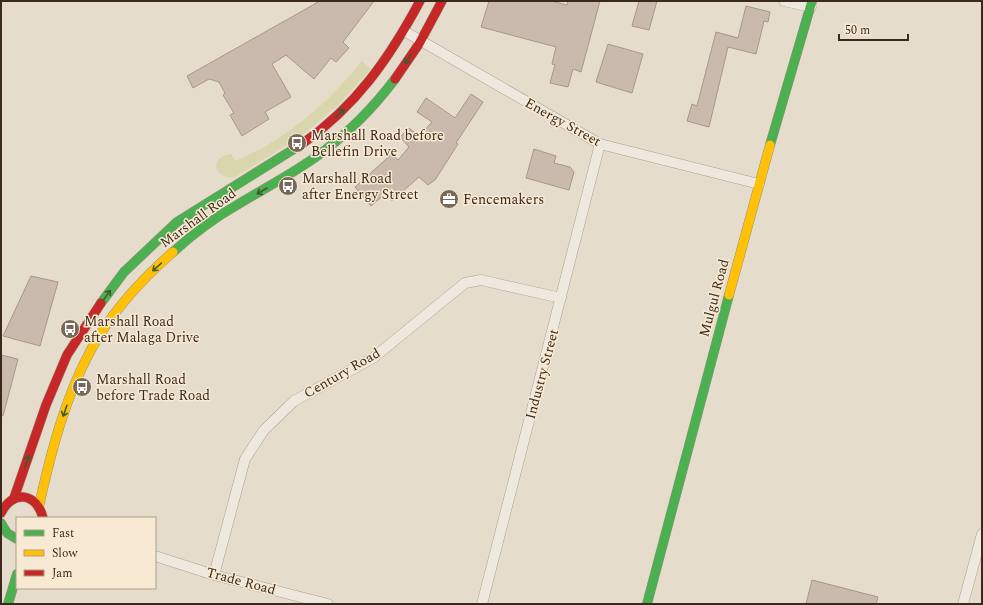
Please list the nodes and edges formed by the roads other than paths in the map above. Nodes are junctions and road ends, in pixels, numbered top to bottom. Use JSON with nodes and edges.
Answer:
{"nodes":[{"id":1,"x":420,"y":1,"type":"edge"},
{"id":2,"x":442,"y":1,"type":"edge"},
{"id":3,"x":784,"y":1,"type":"edge"},
{"id":4,"x":811,"y":4,"type":"edge"},
{"id":5,"x":404,"y":32,"type":"junction"},
{"id":6,"x":421,"y":40,"type":"junction"},
{"id":7,"x":600,"y":144,"type":"junction"},
{"id":8,"x":759,"y":184,"type":"junction"},
{"id":9,"x":222,"y":194,"type":"junction"},
{"id":10,"x":230,"y":210,"type":"junction"},
{"id":11,"x":561,"y":298,"type":"junction"},
{"id":12,"x":7,"y":501,"type":"edge"},
{"id":13,"x":39,"y":506,"type":"junction"},
{"id":14,"x":1,"y":513,"type":"edge"},
{"id":15,"x":44,"y":517,"type":"edge"},
{"id":16,"x":2,"y":527,"type":"edge"},
{"id":17,"x":982,"y":534,"type":"edge"},
{"id":18,"x":16,"y":539,"type":"edge"},
{"id":19,"x":1,"y":544,"type":"edge"},
{"id":20,"x":156,"y":556,"type":"edge"},
{"id":21,"x":214,"y":575,"type":"junction"},
{"id":22,"x":16,"y":577,"type":"edge"},
{"id":23,"x":8,"y":604,"type":"edge"},
{"id":24,"x":328,"y":604,"type":"edge"},
{"id":25,"x":482,"y":604,"type":"edge"},
{"id":26,"x":647,"y":604,"type":"edge"},
{"id":27,"x":964,"y":604,"type":"edge"}],
"edges":[{"from":1,"to":5,"type":"main road","name":"Marshall Road"},
{"from":2,"to":6,"type":"main road","name":"Marshall Road"},
{"from":3,"to":4,"type":"street"},
{"from":4,"to":8,"type":"main road","name":"Mulgul Road"},
{"from":5,"to":6,"type":"street","name":"Energy Street"},
{"from":9,"to":5,"type":"main road","name":"Marshall Road","one_way":true},
{"from":6,"to":7,"type":"street","name":"Energy Street"},
{"from":6,"to":10,"type":"main road","name":"Marshall Road","one_way":true},
{"from":7,"to":8,"type":"street","name":"Energy Street"},
{"from":7,"to":11,"type":"street","name":"Industry Street"},
{"from":8,"to":26,"type":"main road","name":"Mulgul Road"},
{"from":9,"to":10,"type":"main road"},
{"from":12,"to":9,"type":"main road","name":"Marshall Road","one_way":true},
{"from":10,"to":13,"type":"main road","name":"Marshall Road","one_way":true},
{"from":11,"to":21,"type":"street","name":"Century Road"},
{"from":11,"to":25,"type":"street","name":"Industry Street"},
{"from":12,"to":13,"type":"main road"},
{"from":12,"to":14,"type":"main road","name":"Marshall Road"},
{"from":13,"to":15,"type":"main road"},
{"from":16,"to":18,"type":"main road"},
{"from":16,"to":19,"type":"main road"},
{"from":17,"to":27,"type":"street"},
{"from":20,"to":21,"type":"street","name":"Trade Road"},
{"from":21,"to":24,"type":"street","name":"Trade Road"},
{"from":22,"to":23,"type":"main road"}]}
